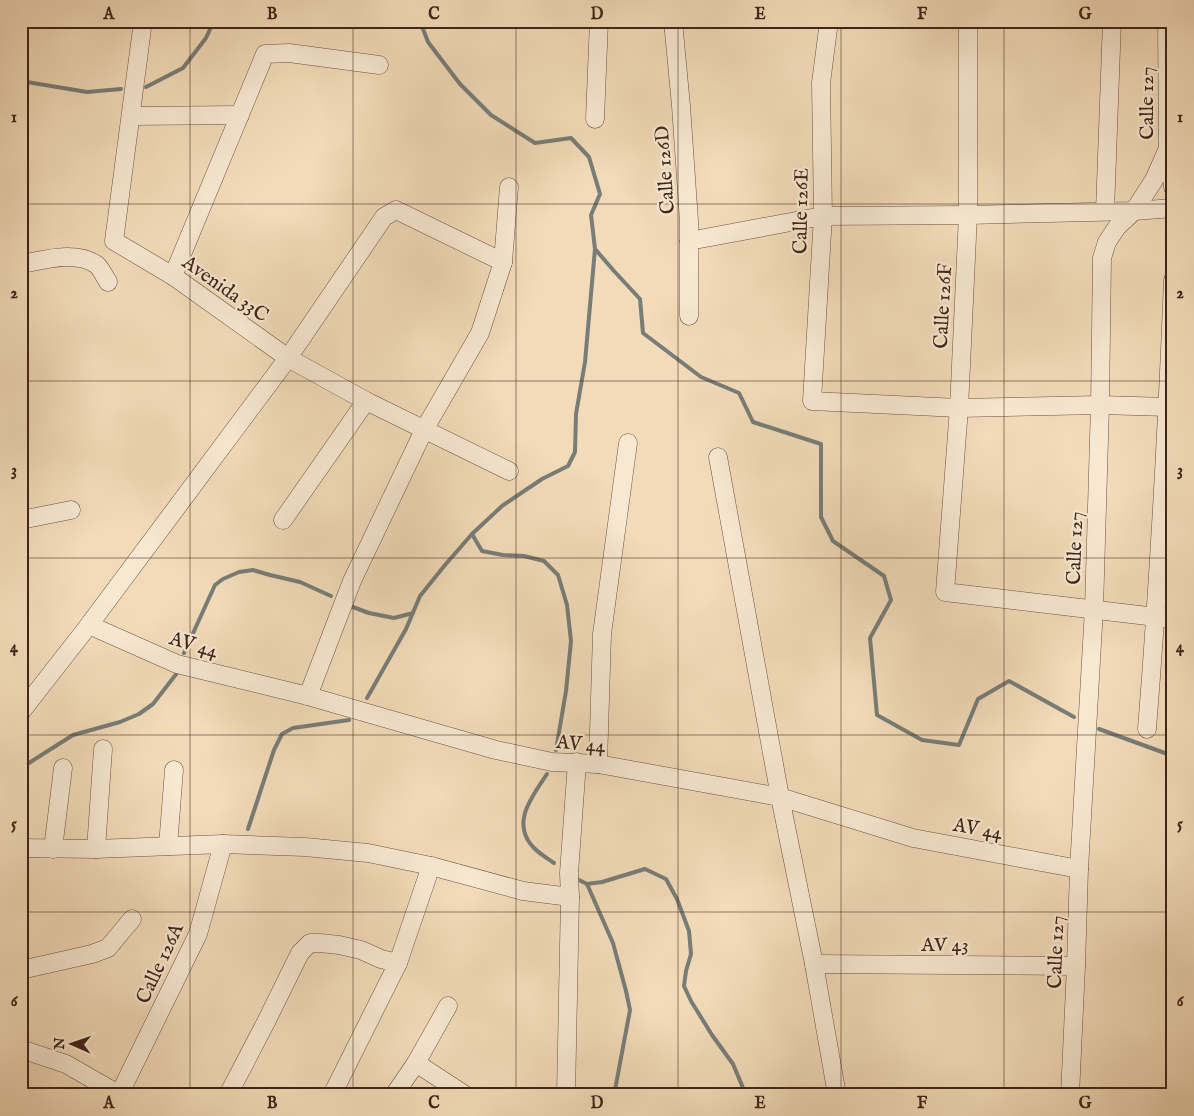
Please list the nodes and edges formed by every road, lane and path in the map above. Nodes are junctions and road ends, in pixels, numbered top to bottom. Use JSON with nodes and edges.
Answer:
{"nodes":[{"id":1,"x":142,"y":21,"type":"edge"},
{"id":2,"x":599,"y":21,"type":"edge"},
{"id":3,"x":673,"y":21,"type":"edge"},
{"id":4,"x":829,"y":21,"type":"edge"},
{"id":5,"x":968,"y":21,"type":"edge"},
{"id":6,"x":1112,"y":21,"type":"edge"},
{"id":7,"x":1167,"y":21,"type":"edge"},
{"id":8,"x":379,"y":65,"type":"dead end"},
{"id":9,"x":240,"y":115,"type":"junction"},
{"id":10,"x":131,"y":116,"type":"junction"},
{"id":11,"x":595,"y":119,"type":"dead end"},
{"id":12,"x":1168,"y":148,"type":"junction"},
{"id":13,"x":509,"y":187,"type":"dead end"},
{"id":14,"x":1173,"y":187,"type":"edge"},
{"id":15,"x":1173,"y":208,"type":"edge"},
{"id":16,"x":1134,"y":210,"type":"junction"},
{"id":17,"x":1105,"y":211,"type":"junction"},
{"id":18,"x":968,"y":214,"type":"junction"},
{"id":19,"x":823,"y":216,"type":"junction"},
{"id":20,"x":689,"y":241,"type":"junction"},
{"id":21,"x":22,"y":262,"type":"edge"},
{"id":22,"x":503,"y":262,"type":"junction"},
{"id":23,"x":173,"y":276,"type":"junction"},
{"id":24,"x":1173,"y":280,"type":"edge"},
{"id":25,"x":108,"y":282,"type":"dead end"},
{"id":26,"x":689,"y":316,"type":"dead end"},
{"id":27,"x":288,"y":358,"type":"junction"},
{"id":28,"x":366,"y":401,"type":"junction"},
{"id":29,"x":1100,"y":405,"type":"junction"},
{"id":30,"x":1168,"y":407,"type":"junction"},
{"id":31,"x":959,"y":408,"type":"junction"},
{"id":32,"x":424,"y":430,"type":"junction"},
{"id":33,"x":628,"y":443,"type":"dead end"},
{"id":34,"x":718,"y":457,"type":"dead end"},
{"id":35,"x":509,"y":471,"type":"dead end"},
{"id":36,"x":71,"y":510,"type":"dead end"},
{"id":37,"x":21,"y":520,"type":"edge"},
{"id":38,"x":282,"y":520,"type":"dead end"},
{"id":39,"x":1094,"y":609,"type":"junction"},
{"id":40,"x":1164,"y":618,"type":"edge"},
{"id":41,"x":89,"y":624,"type":"junction"},
{"id":42,"x":308,"y":696,"type":"junction"},
{"id":43,"x":21,"y":712,"type":"edge"},
{"id":44,"x":1147,"y":729,"type":"dead end"},
{"id":45,"x":104,"y":748,"type":"dead end"},
{"id":46,"x":576,"y":762,"type":"junction"},
{"id":47,"x":598,"y":764,"type":"junction"},
{"id":48,"x":63,"y":768,"type":"dead end"},
{"id":49,"x":174,"y":770,"type":"dead end"},
{"id":50,"x":780,"y":797,"type":"junction"},
{"id":51,"x":224,"y":844,"type":"junction"},
{"id":52,"x":168,"y":846,"type":"junction"},
{"id":53,"x":21,"y":848,"type":"edge"},
{"id":54,"x":53,"y":849,"type":"junction"},
{"id":55,"x":96,"y":849,"type":"junction"},
{"id":56,"x":431,"y":866,"type":"junction"},
{"id":57,"x":1079,"y":868,"type":"junction"},
{"id":58,"x":570,"y":897,"type":"junction"},
{"id":59,"x":132,"y":919,"type":"dead end"},
{"id":60,"x":398,"y":963,"type":"junction"},
{"id":61,"x":814,"y":964,"type":"junction"},
{"id":62,"x":1076,"y":966,"type":"junction"},
{"id":63,"x":21,"y":970,"type":"edge"},
{"id":64,"x":448,"y":1006,"type":"dead end"},
{"id":65,"x":21,"y":1049,"type":"edge"},
{"id":66,"x":416,"y":1063,"type":"junction"},
{"id":67,"x":839,"y":1094,"type":"edge"},
{"id":68,"x":119,"y":1095,"type":"edge"},
{"id":69,"x":228,"y":1095,"type":"edge"},
{"id":70,"x":332,"y":1095,"type":"edge"},
{"id":71,"x":394,"y":1095,"type":"edge"},
{"id":72,"x":465,"y":1095,"type":"edge"},
{"id":73,"x":566,"y":1095,"type":"edge"},
{"id":74,"x":1070,"y":1095,"type":"edge"}],
"edges":[{"from":1,"to":10,"type":"street","name":"Avenida 33C"},
{"from":2,"to":11,"type":"street"},
{"from":3,"to":20,"type":"street","name":"Calle 126D"},
{"from":4,"to":19,"type":"street","name":"Calle 126E"},
{"from":5,"to":18,"type":"street","name":"Calle 126F"},
{"from":6,"to":17,"type":"street"},
{"from":7,"to":12,"type":"street","name":"Calle 127"},
{"from":8,"to":9,"type":"street"},
{"from":9,"to":10,"type":"street"},
{"from":9,"to":23,"type":"street"},
{"from":10,"to":23,"type":"street","name":"Avenida 33C"},
{"from":12,"to":14,"type":"street"},
{"from":12,"to":16,"type":"street","name":"Calle 127"},
{"from":13,"to":22,"type":"street"},
{"from":15,"to":16,"type":"street"},
{"from":16,"to":17,"type":"street"},
{"from":16,"to":29,"type":"street","name":"Calle 127"},
{"from":17,"to":18,"type":"street"},
{"from":18,"to":19,"type":"street"},
{"from":18,"to":31,"type":"street","name":"Calle 126F"},
{"from":19,"to":20,"type":"street"},
{"from":19,"to":31,"type":"street","name":"Calle 126E"},
{"from":20,"to":26,"type":"street","name":"Calle 126D"},
{"from":21,"to":25,"type":"street"},
{"from":22,"to":27,"type":"street"},
{"from":22,"to":32,"type":"street"},
{"from":23,"to":27,"type":"street","name":"Avenida 33C"},
{"from":24,"to":30,"type":"street"},
{"from":27,"to":28,"type":"street","name":"Avenida 33C"},
{"from":27,"to":41,"type":"street"},
{"from":28,"to":32,"type":"street","name":"Avenida 33C"},
{"from":28,"to":38,"type":"street"},
{"from":29,"to":30,"type":"street"},
{"from":29,"to":31,"type":"street"},
{"from":29,"to":39,"type":"street","name":"Calle 127"},
{"from":30,"to":40,"type":"street"},
{"from":31,"to":39,"type":"street","name":"Calle 126F"},
{"from":32,"to":35,"type":"street","name":"Avenida 33C"},
{"from":32,"to":42,"type":"street"},
{"from":33,"to":47,"type":"street"},
{"from":34,"to":50,"type":"street"},
{"from":36,"to":37,"type":"street"},
{"from":39,"to":40,"type":"street"},
{"from":39,"to":57,"type":"street","name":"Calle 127"},
{"from":40,"to":44,"type":"street"},
{"from":41,"to":42,"type":"street","name":"AV 44"},
{"from":41,"to":43,"type":"street"},
{"from":42,"to":46,"type":"street","name":"AV 44"},
{"from":45,"to":55,"type":"street"},
{"from":46,"to":47,"type":"street","name":"AV 44"},
{"from":46,"to":58,"type":"street"},
{"from":47,"to":50,"type":"street","name":"AV 44"},
{"from":48,"to":54,"type":"street"},
{"from":49,"to":52,"type":"street"},
{"from":50,"to":57,"type":"street","name":"AV 44"},
{"from":50,"to":61,"type":"street"},
{"from":51,"to":52,"type":"street"},
{"from":51,"to":56,"type":"street"},
{"from":51,"to":68,"type":"street","name":"Calle 126A"},
{"from":52,"to":55,"type":"street"},
{"from":53,"to":54,"type":"street"},
{"from":54,"to":55,"type":"street"},
{"from":56,"to":58,"type":"street"},
{"from":56,"to":60,"type":"street"},
{"from":57,"to":62,"type":"street","name":"Calle 127"},
{"from":58,"to":73,"type":"street"},
{"from":59,"to":63,"type":"street"},
{"from":60,"to":69,"type":"street"},
{"from":60,"to":70,"type":"street"},
{"from":61,"to":62,"type":"street","name":"AV 43"},
{"from":61,"to":67,"type":"street"},
{"from":62,"to":74,"type":"street","name":"Calle 127"},
{"from":64,"to":66,"type":"street"},
{"from":65,"to":68,"type":"street"},
{"from":66,"to":71,"type":"street"},
{"from":66,"to":72,"type":"street"}]}
